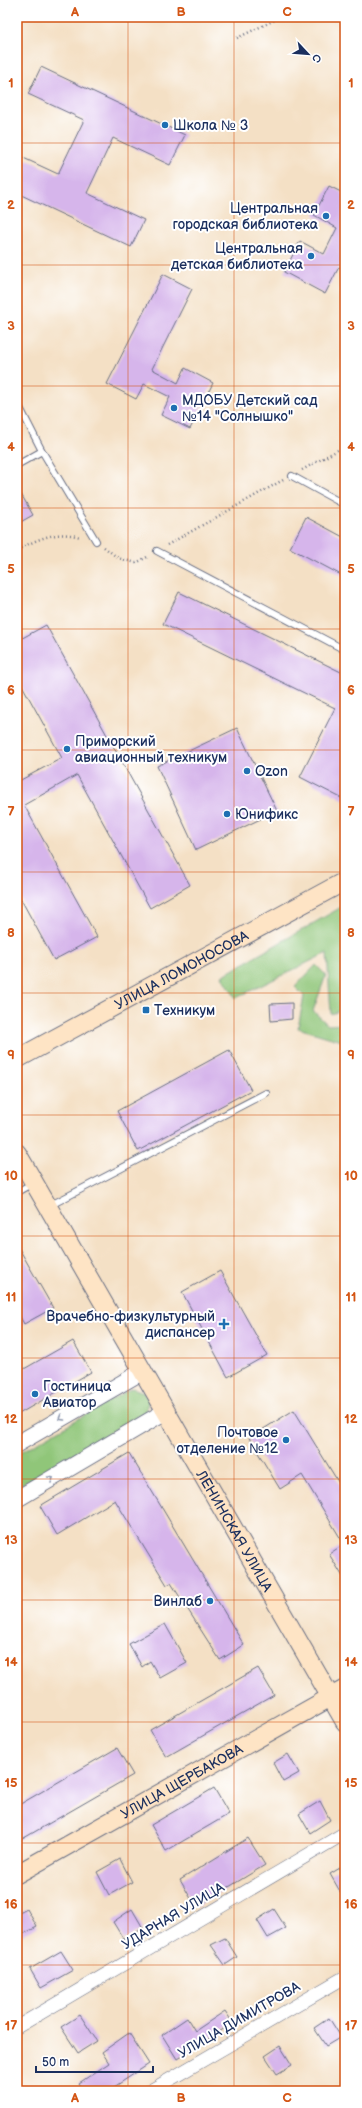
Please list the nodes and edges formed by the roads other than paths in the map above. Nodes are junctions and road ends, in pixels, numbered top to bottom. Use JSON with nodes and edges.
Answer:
{"nodes":[{"id":1,"x":17,"y":402,"type":"edge"},
{"id":2,"x":42,"y":451,"type":"junction"},
{"id":3,"x":17,"y":465,"type":"edge"},
{"id":4,"x":292,"y":476,"type":"road end"},
{"id":5,"x":345,"y":505,"type":"edge"},
{"id":6,"x":96,"y":541,"type":"road end"},
{"id":7,"x":157,"y":551,"type":"road end"},
{"id":8,"x":345,"y":650,"type":"edge"},
{"id":9,"x":345,"y":881,"type":"edge"},
{"id":10,"x":17,"y":1059,"type":"edge"},
{"id":11,"x":266,"y":1093,"type":"dead end"},
{"id":12,"x":17,"y":1153,"type":"edge"},
{"id":13,"x":34,"y":1183,"type":"junction"},
{"id":14,"x":17,"y":1192,"type":"edge"},
{"id":15,"x":48,"y":1207,"type":"junction"},
{"id":16,"x":143,"y":1371,"type":"junction"},
{"id":17,"x":166,"y":1412,"type":"junction"},
{"id":18,"x":17,"y":1444,"type":"edge"},
{"id":19,"x":17,"y":1499,"type":"edge"},
{"id":20,"x":338,"y":1693,"type":"edge"},
{"id":21,"x":345,"y":1722,"type":"edge"},
{"id":22,"x":345,"y":1833,"type":"edge"},
{"id":23,"x":17,"y":1874,"type":"edge"},
{"id":24,"x":345,"y":1977,"type":"edge"},
{"id":25,"x":17,"y":2027,"type":"edge"},
{"id":26,"x":150,"y":2091,"type":"edge"}],
"edges":[{"from":1,"to":2,"type":"lane"},
{"from":2,"to":3,"type":"lane"},
{"from":2,"to":6,"type":"lane"},
{"from":4,"to":5,"type":"lane"},
{"from":7,"to":8,"type":"lane"},
{"from":9,"to":10,"type":"main road","name":"УЛИЦА ЛОМОНОСОВА"},
{"from":11,"to":15,"type":"lane"},
{"from":12,"to":13,"type":"main road","name":"ЛЕНИНСКАЯ УЛИЦА"},
{"from":13,"to":14,"type":"lane"},
{"from":13,"to":15,"type":"main road","name":"ЛЕНИНСКАЯ УЛИЦА"},
{"from":15,"to":16,"type":"main road","name":"ЛЕНИНСКАЯ УЛИЦА"},
{"from":16,"to":17,"type":"main road","name":"ЛЕНИНСКАЯ УЛИЦА"},
{"from":16,"to":18,"type":"street","one_way":true},
{"from":19,"to":17,"type":"street","one_way":true},
{"from":17,"to":20,"type":"main road","name":"ЛЕНИНСКАЯ УЛИЦА"},
{"from":20,"to":21,"type":"main road","name":"ЛЕНИНСКАЯ УЛИЦА"},
{"from":20,"to":23,"type":"main road","name":"УЛИЦА ЩЕРБАКОВА"},
{"from":22,"to":25,"type":"street","name":"УДАРНАЯ УЛИЦА"},
{"from":24,"to":26,"type":"street","name":"УЛИЦА ДИМИТРОВА"}]}
